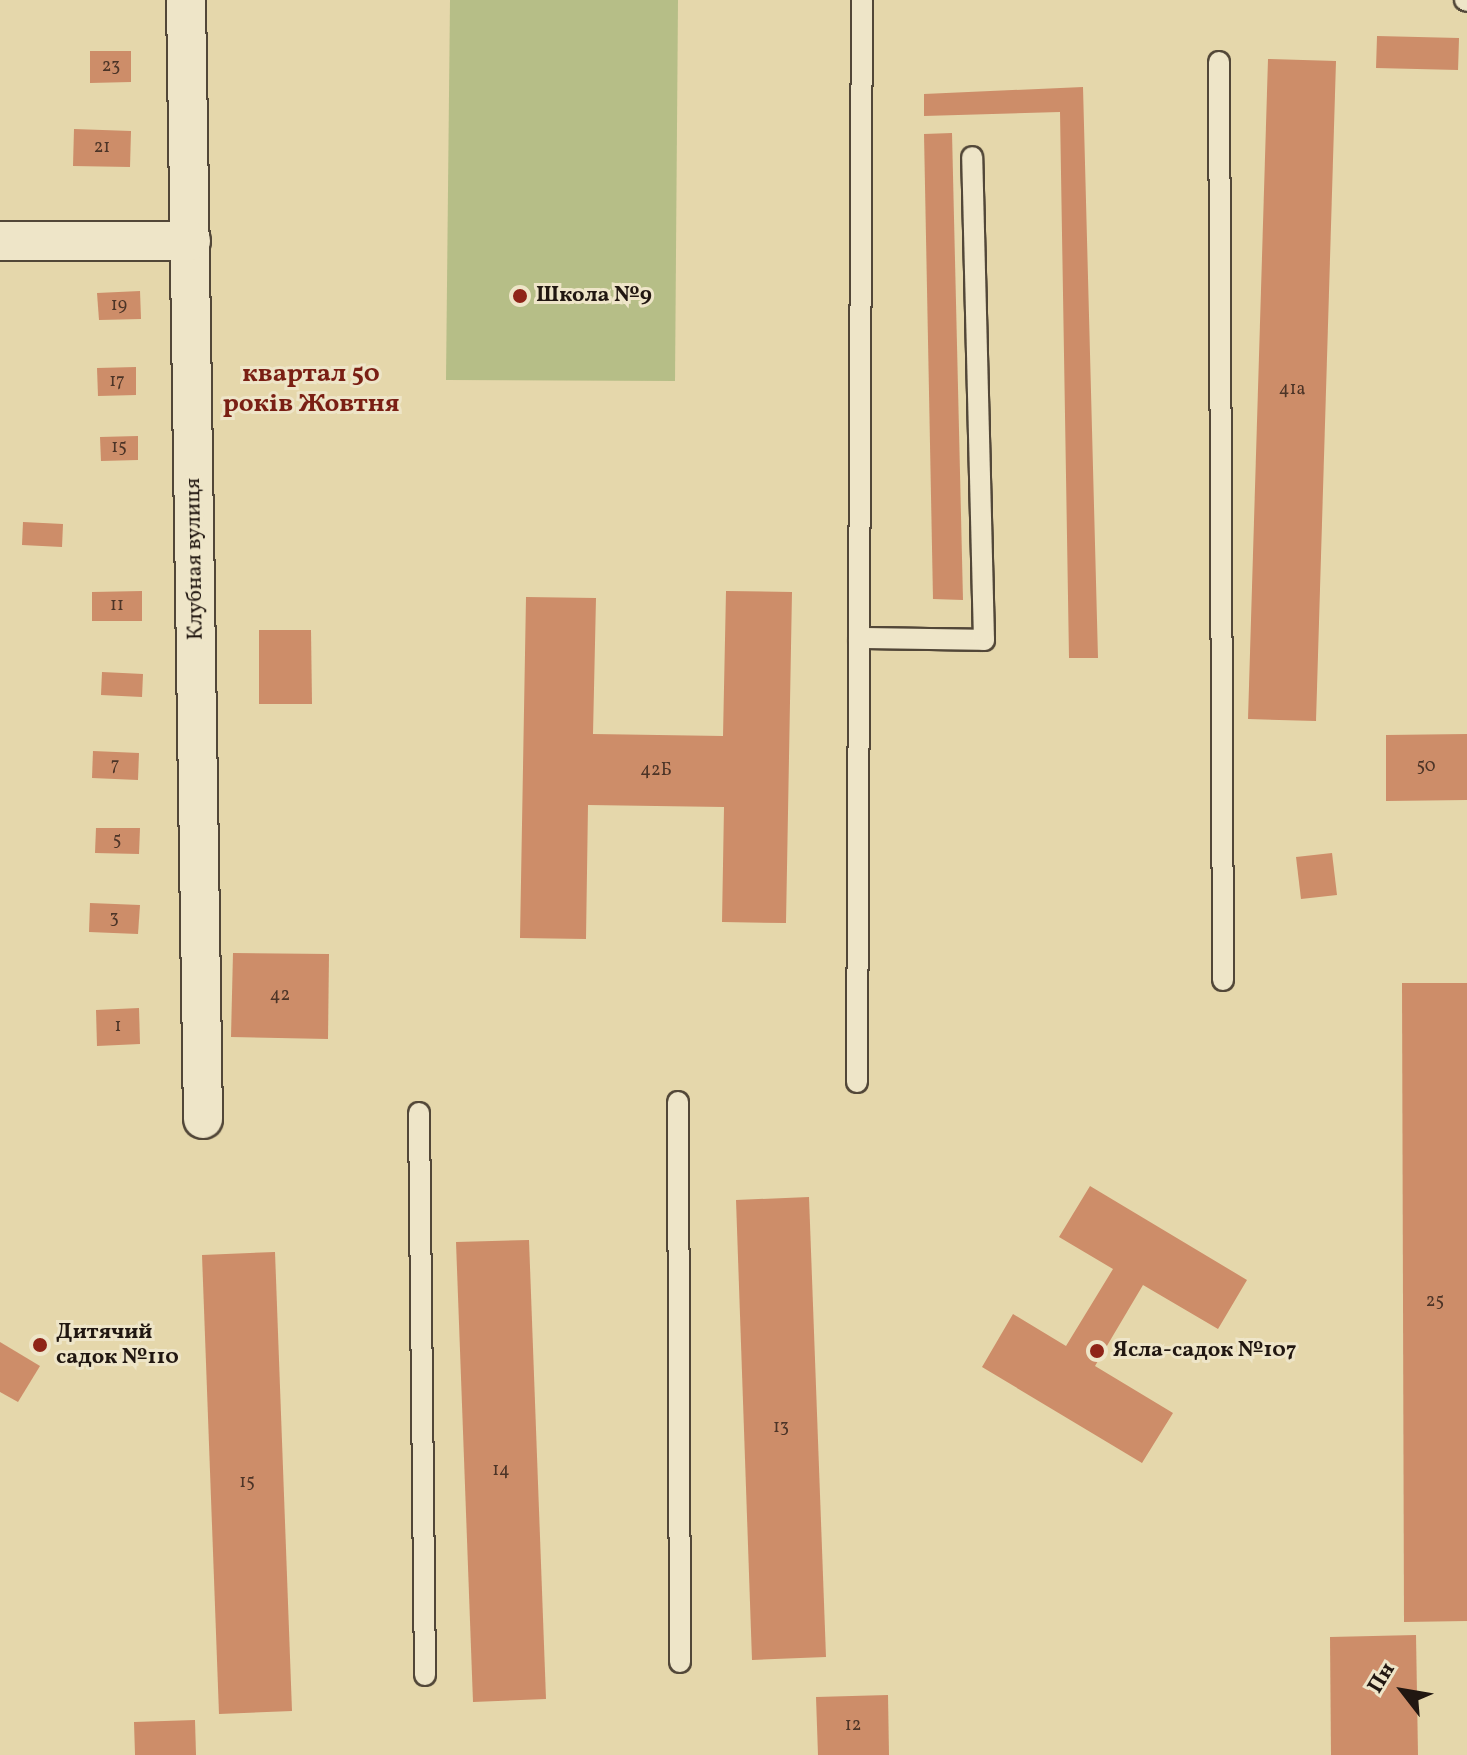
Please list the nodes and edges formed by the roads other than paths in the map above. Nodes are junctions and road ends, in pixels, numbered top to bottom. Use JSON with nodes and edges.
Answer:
{"nodes":[{"id":1,"x":186,"y":0,"type":"edge"},
{"id":2,"x":862,"y":0,"type":"edge"},
{"id":3,"x":1219,"y":62,"type":"dead end"},
{"id":4,"x":972,"y":157,"type":"dead end"},
{"id":5,"x":0,"y":241,"type":"edge"},
{"id":6,"x":191,"y":241,"type":"junction"},
{"id":7,"x":859,"y":638,"type":"junction"},
{"id":8,"x":1223,"y":980,"type":"dead end"},
{"id":9,"x":857,"y":1082,"type":"dead end"},
{"id":10,"x":678,"y":1102,"type":"dead end"},
{"id":11,"x":419,"y":1113,"type":"dead end"},
{"id":12,"x":203,"y":1119,"type":"dead end"},
{"id":13,"x":680,"y":1662,"type":"dead end"},
{"id":14,"x":425,"y":1675,"type":"dead end"}],
"edges":[{"from":1,"to":6,"type":"street","name":"Клубная вулиця"},
{"from":2,"to":7,"type":"lane"},
{"from":3,"to":8,"type":"lane"},
{"from":4,"to":7,"type":"lane"},
{"from":5,"to":6,"type":"street"},
{"from":6,"to":12,"type":"street","name":"Клубная вулиця"},
{"from":7,"to":9,"type":"lane"},
{"from":10,"to":13,"type":"lane"},
{"from":11,"to":14,"type":"lane"}]}
